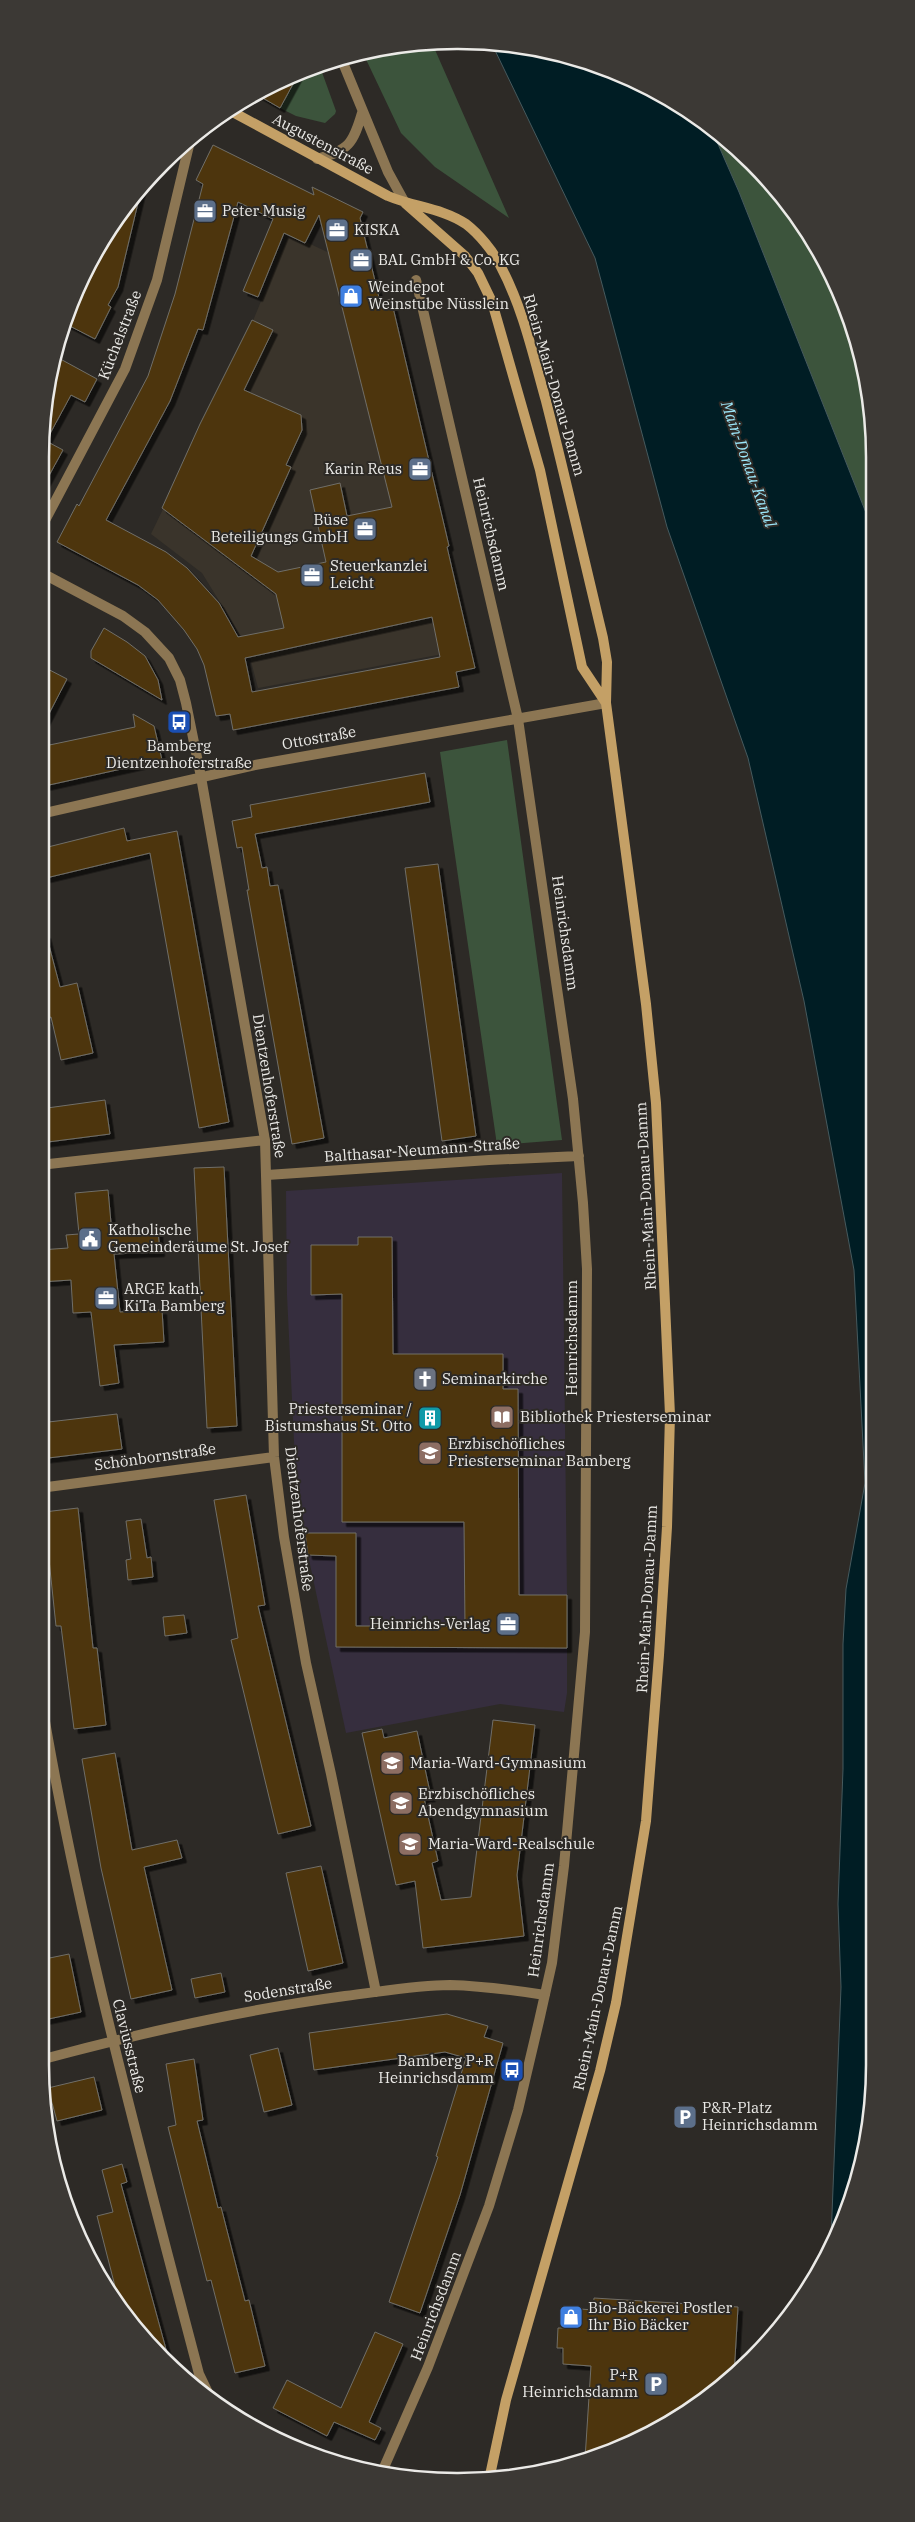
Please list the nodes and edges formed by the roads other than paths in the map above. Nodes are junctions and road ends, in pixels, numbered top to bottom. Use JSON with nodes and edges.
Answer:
{"nodes":[{"id":1,"x":344,"y":65,"type":"edge"},
{"id":2,"x":362,"y":113,"type":"junction"},
{"id":3,"x":236,"y":114,"type":"edge"},
{"id":4,"x":188,"y":150,"type":"edge"},
{"id":5,"x":317,"y":159,"type":"junction"},
{"id":6,"x":405,"y":203,"type":"junction"},
{"id":7,"x":416,"y":280,"type":"dead end"},
{"id":8,"x":49,"y":513,"type":"edge"},
{"id":9,"x":49,"y":577,"type":"edge"},
{"id":10,"x":606,"y":702,"type":"junction"},
{"id":11,"x":518,"y":719,"type":"junction"},
{"id":12,"x":201,"y":777,"type":"junction"},
{"id":13,"x":49,"y":812,"type":"edge"},
{"id":14,"x":265,"y":1140,"type":"junction"},
{"id":15,"x":579,"y":1156,"type":"junction"},
{"id":16,"x":49,"y":1164,"type":"edge"},
{"id":17,"x":267,"y":1175,"type":"junction"},
{"id":18,"x":274,"y":1457,"type":"junction"},
{"id":19,"x":49,"y":1487,"type":"edge"},
{"id":20,"x":49,"y":1746,"type":"edge"},
{"id":21,"x":376,"y":1992,"type":"junction"},
{"id":22,"x":545,"y":1995,"type":"junction"},
{"id":23,"x":112,"y":2041,"type":"junction"},
{"id":24,"x":49,"y":2058,"type":"edge"},
{"id":25,"x":204,"y":2385,"type":"edge"},
{"id":26,"x":385,"y":2466,"type":"edge"},
{"id":27,"x":491,"y":2471,"type":"edge"}],
"edges":[{"from":1,"to":2,"type":"street"},
{"from":2,"to":5,"type":"street"},
{"from":2,"to":6,"type":"street"},
{"from":3,"to":5,"type":"street","name":"Augustenstraße"},
{"from":4,"to":8,"type":"street","name":"Küchelstraße"},
{"from":5,"to":6,"type":"street","name":"Augustenstraße"},
{"from":6,"to":10,"type":"street","name":"Rhein-Main-Donau-Damm"},
{"from":6,"to":10,"type":"street","name":"Rhein-Main-Donau-Damm"},
{"from":7,"to":11,"type":"street","name":"Heinrichsdamm"},
{"from":9,"to":12,"type":"street","name":"Dientzenhoferstraße"},
{"from":10,"to":11,"type":"street","name":"Ottostraße"},
{"from":10,"to":27,"type":"street","name":"Rhein-Main-Donau-Damm"},
{"from":11,"to":12,"type":"street","name":"Ottostraße"},
{"from":11,"to":15,"type":"street","name":"Heinrichsdamm"},
{"from":12,"to":13,"type":"street","name":"Ottostraße"},
{"from":12,"to":14,"type":"street","name":"Dientzenhoferstraße"},
{"from":14,"to":16,"type":"street"},
{"from":14,"to":17,"type":"street","name":"Dientzenhoferstraße"},
{"from":15,"to":17,"type":"street","name":"Balthasar-Neumann-Straße"},
{"from":15,"to":22,"type":"street","name":"Heinrichsdamm"},
{"from":17,"to":18,"type":"street","name":"Dientzenhoferstraße"},
{"from":18,"to":19,"type":"street","name":"Schönbornstraße"},
{"from":18,"to":21,"type":"street","name":"Dientzenhoferstraße"},
{"from":20,"to":23,"type":"street","name":"Claviusstraße"},
{"from":21,"to":22,"type":"street","name":"Sodenstraße"},
{"from":21,"to":23,"type":"street","name":"Sodenstraße"},
{"from":22,"to":26,"type":"street","name":"Heinrichsdamm"},
{"from":23,"to":24,"type":"street","name":"Sodenstraße"},
{"from":23,"to":25,"type":"street","name":"Claviusstraße"}]}
